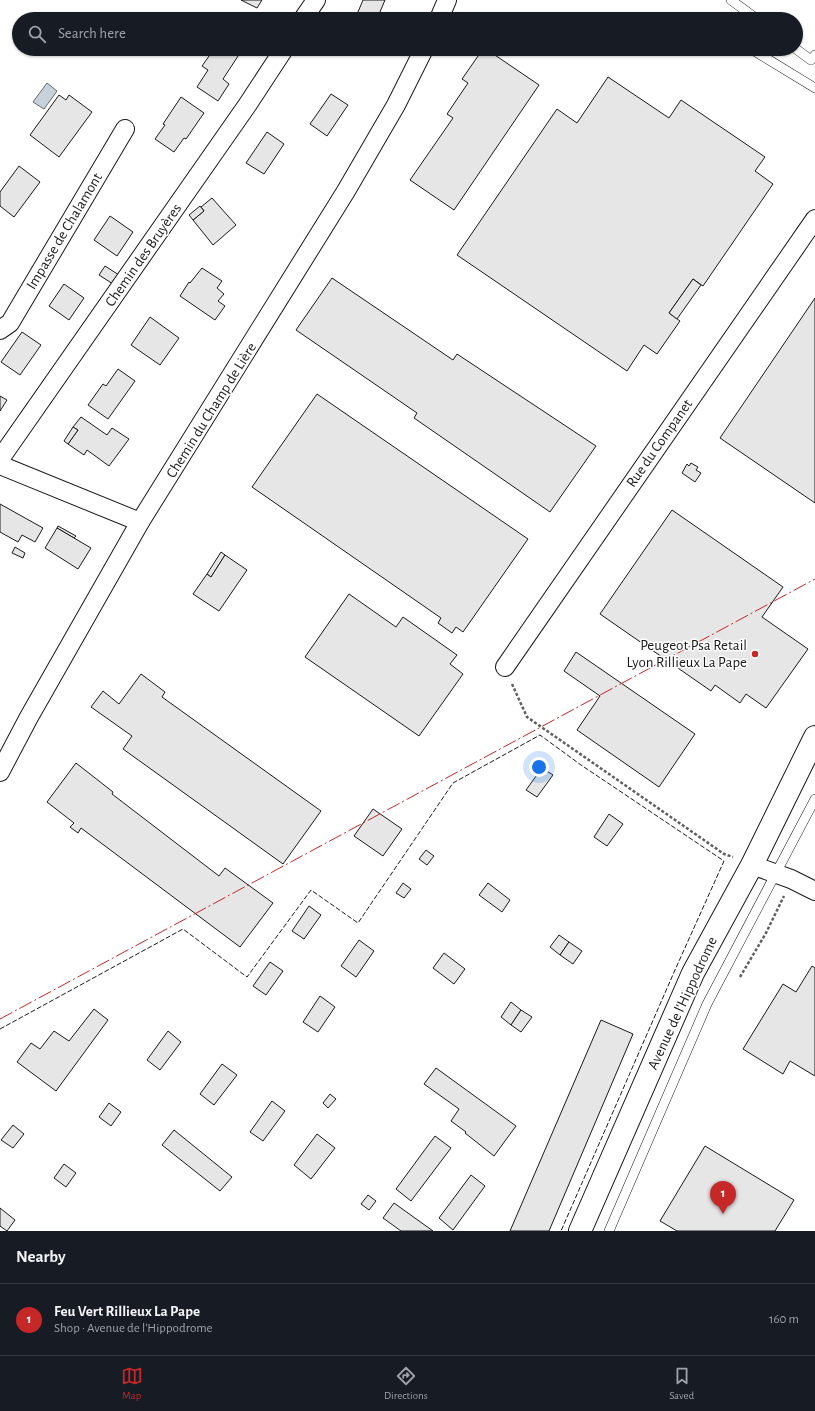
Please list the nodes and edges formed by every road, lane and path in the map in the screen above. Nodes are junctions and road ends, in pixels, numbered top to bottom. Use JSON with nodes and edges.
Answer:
{"nodes":[{"id":1,"x":316,"y":0,"type":"edge"},
{"id":2,"x":447,"y":0,"type":"edge"},
{"id":3,"x":731,"y":0,"type":"edge"},
{"id":4,"x":308,"y":12,"type":"edge"},
{"id":5,"x":442,"y":12,"type":"edge"},
{"id":6,"x":746,"y":12,"type":"edge"},
{"id":7,"x":803,"y":54,"type":"edge"},
{"id":8,"x":815,"y":55,"type":"edge"},
{"id":9,"x":279,"y":56,"type":"edge"},
{"id":10,"x":420,"y":56,"type":"edge"},
{"id":11,"x":762,"y":56,"type":"edge"},
{"id":12,"x":815,"y":88,"type":"edge"},
{"id":13,"x":125,"y":129,"type":"dead end"},
{"id":14,"x":815,"y":219,"type":"edge"},
{"id":15,"x":0,"y":330,"type":"edge"},
{"id":16,"x":0,"y":459,"type":"edge"},
{"id":17,"x":0,"y":465,"type":"edge"},
{"id":18,"x":140,"y":522,"type":"junction"},
{"id":19,"x":505,"y":667,"type":"joint"},
{"id":20,"x":815,"y":737,"type":"edge"},
{"id":21,"x":0,"y":772,"type":"edge"},
{"id":22,"x":815,"y":799,"type":"edge"},
{"id":23,"x":752,"y":865,"type":"junction"},
{"id":24,"x":784,"y":876,"type":"junction"},
{"id":25,"x":815,"y":891,"type":"edge"},
{"id":26,"x":740,"y":978,"type":"dead end"},
{"id":27,"x":580,"y":1231,"type":"edge"},
{"id":28,"x":609,"y":1231,"type":"edge"}],
"edges":[{"from":1,"to":4,"type":"street"},
{"from":2,"to":5,"type":"street"},
{"from":3,"to":6,"type":"lane"},
{"from":7,"to":8,"type":"lane"},
{"from":9,"to":16,"type":"street","name":"Chemin des Bruyères"},
{"from":10,"to":18,"type":"street","name":"Chemin du Champ de Lière"},
{"from":11,"to":12,"type":"lane"},
{"from":13,"to":15,"type":"street","name":"Impasse de Chalamont"},
{"from":14,"to":19,"type":"street","name":"Rue du Companet"},
{"from":17,"to":18,"type":"street"},
{"from":18,"to":21,"type":"street","name":"Chemin du Champ de Lière"},
{"from":19,"to":23,"type":"path"},
{"from":20,"to":23,"type":"main road","name":"Avenue de l'Hippodrome"},
{"from":22,"to":24,"type":"lane","name":"Avenue de l'Hippodrome"},
{"from":23,"to":24,"type":"street"},
{"from":23,"to":27,"type":"main road","name":"Avenue de l'Hippodrome"},
{"from":24,"to":25,"type":"street"},
{"from":24,"to":26,"type":"path"},
{"from":24,"to":28,"type":"lane","name":"Avenue de l'Hippodrome"}]}
